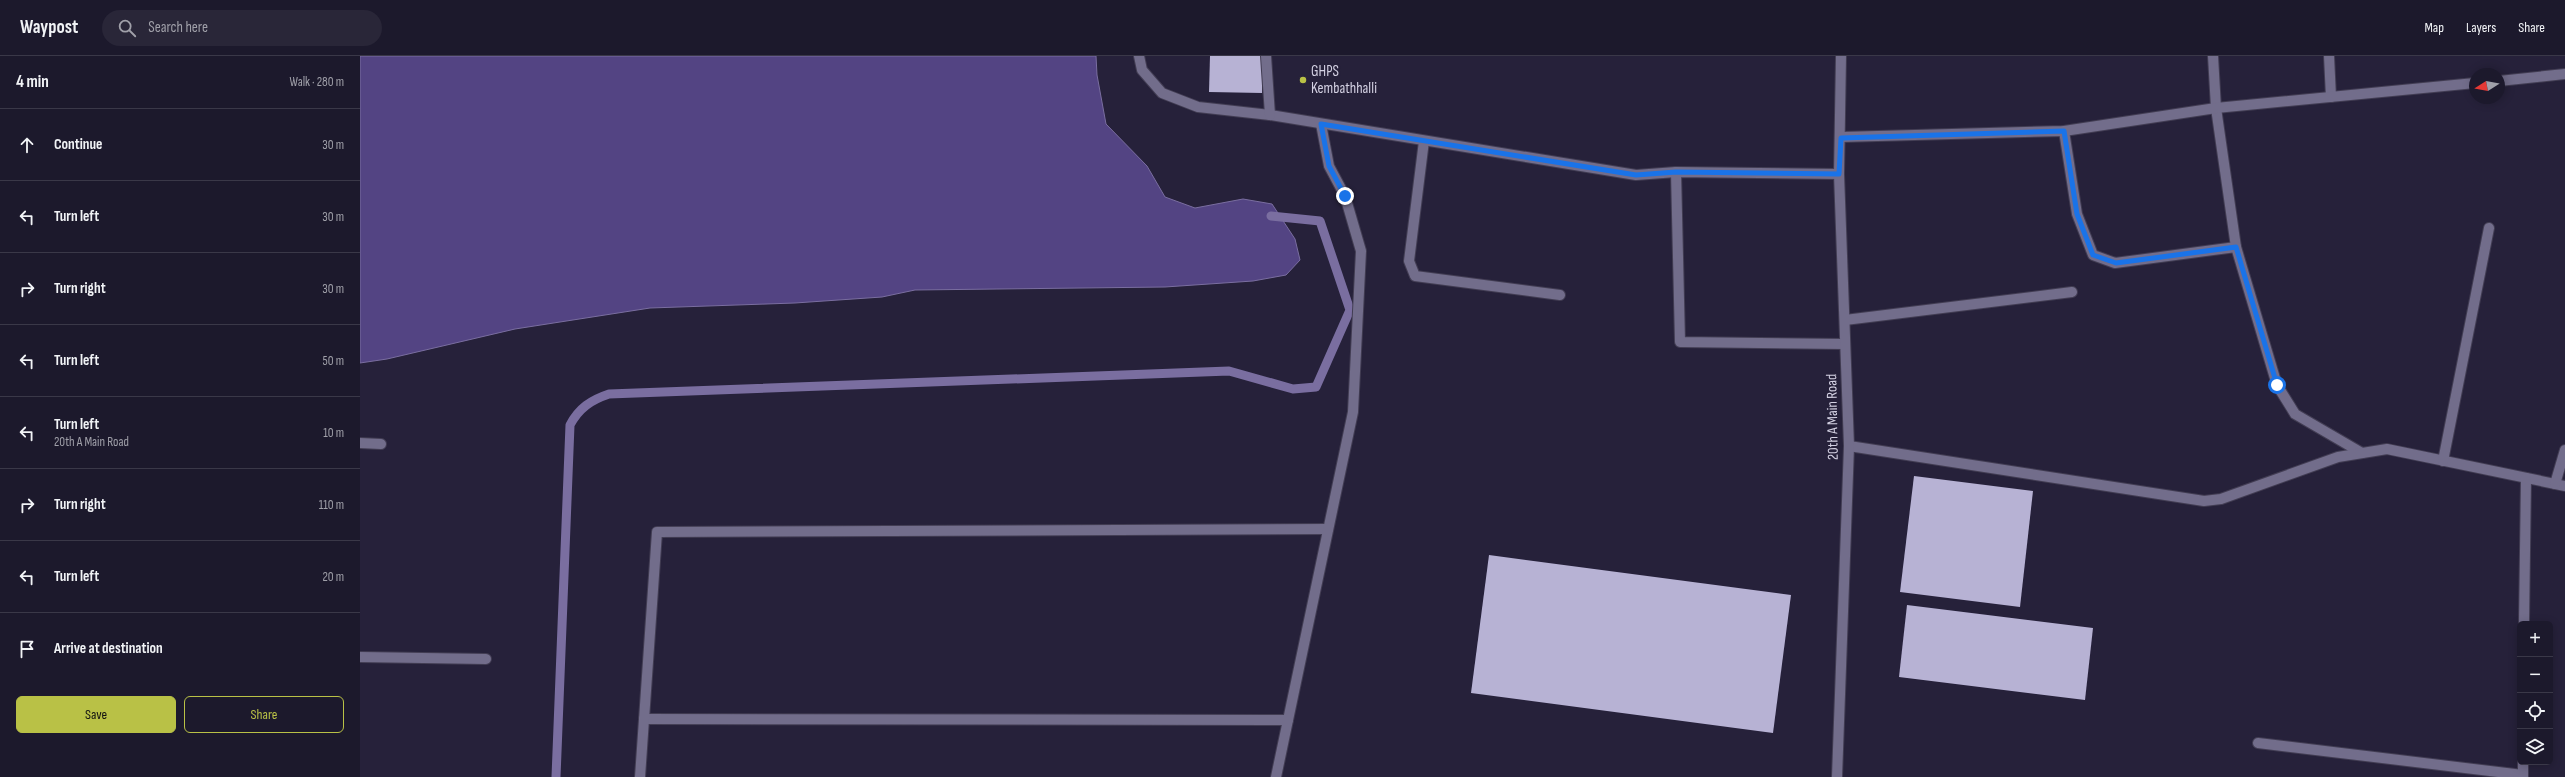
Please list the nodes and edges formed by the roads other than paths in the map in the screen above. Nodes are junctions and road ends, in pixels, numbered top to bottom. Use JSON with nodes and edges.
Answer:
{"nodes":[{"id":1,"x":1138,"y":56,"type":"edge"},
{"id":2,"x":1266,"y":56,"type":"edge"},
{"id":3,"x":1841,"y":56,"type":"edge"},
{"id":4,"x":2213,"y":56,"type":"edge"},
{"id":5,"x":2329,"y":56,"type":"edge"},
{"id":6,"x":2565,"y":74,"type":"edge"},
{"id":7,"x":2505,"y":80,"type":"edge"},
{"id":8,"x":2469,"y":84,"type":"edge"},
{"id":9,"x":2331,"y":97,"type":"junction"},
{"id":10,"x":2216,"y":108,"type":"junction"},
{"id":11,"x":1270,"y":115,"type":"junction"},
{"id":12,"x":1321,"y":124,"type":"junction"},
{"id":13,"x":2064,"y":131,"type":"junction"},
{"id":14,"x":1841,"y":138,"type":"junction"},
{"id":15,"x":1424,"y":141,"type":"junction"},
{"id":16,"x":1676,"y":172,"type":"junction"},
{"id":17,"x":1839,"y":174,"type":"junction"},
{"id":18,"x":2489,"y":228,"type":"dead end"},
{"id":19,"x":2236,"y":247,"type":"junction"},
{"id":20,"x":2072,"y":292,"type":"dead end"},
{"id":21,"x":1560,"y":295,"type":"dead end"},
{"id":22,"x":1845,"y":320,"type":"junction"},
{"id":23,"x":1845,"y":344,"type":"junction"},
{"id":24,"x":360,"y":443,"type":"edge"},
{"id":25,"x":381,"y":444,"type":"dead end"},
{"id":26,"x":1849,"y":446,"type":"junction"},
{"id":27,"x":2565,"y":450,"type":"edge"},
{"id":28,"x":2362,"y":453,"type":"junction"},
{"id":29,"x":2443,"y":461,"type":"junction"},
{"id":30,"x":2526,"y":478,"type":"junction"},
{"id":31,"x":2560,"y":485,"type":"edge"},
{"id":32,"x":1328,"y":529,"type":"junction"},
{"id":33,"x":2524,"y":621,"type":"edge"},
{"id":34,"x":360,"y":657,"type":"edge"},
{"id":35,"x":486,"y":659,"type":"dead end"},
{"id":36,"x":644,"y":719,"type":"junction"},
{"id":37,"x":1288,"y":720,"type":"junction"},
{"id":38,"x":2258,"y":743,"type":"dead end"},
{"id":39,"x":2523,"y":765,"type":"edge"},
{"id":40,"x":2523,"y":776,"type":"edge"},
{"id":41,"x":640,"y":777,"type":"edge"},
{"id":42,"x":1276,"y":777,"type":"edge"},
{"id":43,"x":1836,"y":777,"type":"edge"}],
"edges":[{"from":1,"to":11,"type":"street"},
{"from":2,"to":11,"type":"street"},
{"from":3,"to":14,"type":"street","name":"20th A Main Road"},
{"from":4,"to":10,"type":"street"},
{"from":5,"to":9,"type":"street"},
{"from":6,"to":7,"type":"street"},
{"from":8,"to":9,"type":"street"},
{"from":9,"to":10,"type":"street"},
{"from":10,"to":13,"type":"street"},
{"from":10,"to":19,"type":"street"},
{"from":11,"to":12,"type":"street"},
{"from":12,"to":15,"type":"street"},
{"from":12,"to":32,"type":"street"},
{"from":13,"to":14,"type":"street"},
{"from":13,"to":19,"type":"street"},
{"from":14,"to":17,"type":"street","name":"20th A Main Road"},
{"from":15,"to":16,"type":"street"},
{"from":15,"to":21,"type":"street"},
{"from":16,"to":17,"type":"street"},
{"from":16,"to":23,"type":"street"},
{"from":17,"to":22,"type":"street","name":"20th A Main Road"},
{"from":18,"to":29,"type":"street"},
{"from":19,"to":28,"type":"street"},
{"from":20,"to":22,"type":"street"},
{"from":22,"to":23,"type":"street","name":"20th A Main Road"},
{"from":23,"to":26,"type":"street","name":"20th A Main Road"},
{"from":24,"to":25,"type":"street"},
{"from":26,"to":28,"type":"street"},
{"from":26,"to":43,"type":"street","name":"20th A Main Road"},
{"from":27,"to":31,"type":"street"},
{"from":28,"to":29,"type":"street"},
{"from":29,"to":30,"type":"street"},
{"from":30,"to":31,"type":"street"},
{"from":30,"to":33,"type":"street"},
{"from":32,"to":36,"type":"street"},
{"from":32,"to":37,"type":"street"},
{"from":34,"to":35,"type":"street"},
{"from":36,"to":37,"type":"street"},
{"from":36,"to":41,"type":"street"},
{"from":37,"to":42,"type":"street"},
{"from":38,"to":40,"type":"street"},
{"from":39,"to":40,"type":"street"}]}
